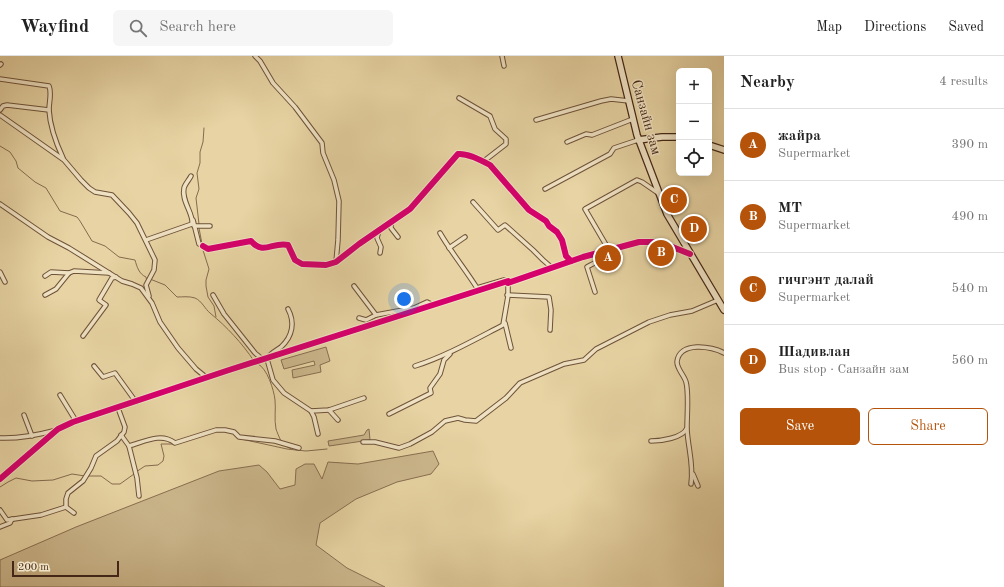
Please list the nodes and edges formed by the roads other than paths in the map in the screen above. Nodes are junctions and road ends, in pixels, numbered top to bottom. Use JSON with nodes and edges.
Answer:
{"nodes":[{"id":1,"x":255,"y":56,"type":"edge"},
{"id":2,"x":502,"y":56,"type":"edge"},
{"id":3,"x":618,"y":56,"type":"edge"},
{"id":4,"x":504,"y":66,"type":"dead end"},
{"id":5,"x":0,"y":79,"type":"edge"},
{"id":6,"x":459,"y":98,"type":"dead end"},
{"id":7,"x":629,"y":101,"type":"junction"},
{"id":8,"x":0,"y":110,"type":"edge"},
{"id":9,"x":49,"y":110,"type":"junction"},
{"id":10,"x":0,"y":115,"type":"edge"},
{"id":11,"x":634,"y":119,"type":"junction"},
{"id":12,"x":536,"y":120,"type":"dead end"},
{"id":13,"x":676,"y":137,"type":"edge"},
{"id":14,"x":638,"y":140,"type":"junction"},
{"id":15,"x":567,"y":142,"type":"dead end"},
{"id":16,"x":712,"y":146,"type":"edge"},
{"id":17,"x":724,"y":150,"type":"edge"},
{"id":18,"x":64,"y":160,"type":"junction"},
{"id":19,"x":484,"y":162,"type":"junction"},
{"id":20,"x":190,"y":176,"type":"dead end"},
{"id":21,"x":545,"y":189,"type":"dead end"},
{"id":22,"x":659,"y":193,"type":"junction"},
{"id":23,"x":473,"y":202,"type":"dead end"},
{"id":24,"x":0,"y":204,"type":"edge"},
{"id":25,"x":394,"y":220,"type":"junction"},
{"id":26,"x":193,"y":223,"type":"junction"},
{"id":27,"x":210,"y":226,"type":"dead end"},
{"id":28,"x":379,"y":230,"type":"junction"},
{"id":29,"x":440,"y":233,"type":"dead end"},
{"id":30,"x":398,"y":237,"type":"dead end"},
{"id":31,"x":465,"y":237,"type":"dead end"},
{"id":32,"x":146,"y":240,"type":"junction"},
{"id":33,"x":449,"y":248,"type":"junction"},
{"id":34,"x":609,"y":250,"type":"junction"},
{"id":35,"x":603,"y":252,"type":"junction"},
{"id":36,"x":380,"y":253,"type":"dead end"},
{"id":37,"x":690,"y":254,"type":"junction"},
{"id":38,"x":571,"y":261,"type":"junction"},
{"id":39,"x":336,"y":262,"type":"junction"},
{"id":40,"x":551,"y":267,"type":"junction"},
{"id":41,"x":0,"y":272,"type":"edge"},
{"id":42,"x":69,"y":273,"type":"junction"},
{"id":43,"x":110,"y":273,"type":"junction"},
{"id":44,"x":45,"y":276,"type":"dead end"},
{"id":45,"x":116,"y":278,"type":"junction"},
{"id":46,"x":5,"y":282,"type":"dead end"},
{"id":47,"x":508,"y":282,"type":"junction"},
{"id":48,"x":354,"y":286,"type":"dead end"},
{"id":49,"x":595,"y":292,"type":"dead end"},
{"id":50,"x":213,"y":295,"type":"dead end"},
{"id":51,"x":507,"y":295,"type":"junction"},
{"id":52,"x":45,"y":296,"type":"dead end"},
{"id":53,"x":718,"y":300,"type":"junction"},
{"id":54,"x":152,"y":303,"type":"junction"},
{"id":55,"x":433,"y":305,"type":"junction"},
{"id":56,"x":288,"y":309,"type":"dead end"},
{"id":57,"x":724,"y":310,"type":"edge"},
{"id":58,"x":376,"y":315,"type":"junction"},
{"id":59,"x":359,"y":318,"type":"dead end"},
{"id":60,"x":504,"y":322,"type":"junction"},
{"id":61,"x":550,"y":330,"type":"dead end"},
{"id":62,"x":83,"y":336,"type":"dead end"},
{"id":63,"x":511,"y":348,"type":"dead end"},
{"id":64,"x":452,"y":351,"type":"junction"},
{"id":65,"x":724,"y":353,"type":"edge"},
{"id":66,"x":267,"y":359,"type":"junction"},
{"id":67,"x":94,"y":366,"type":"dead end"},
{"id":68,"x":416,"y":366,"type":"dead end"},
{"id":69,"x":207,"y":378,"type":"junction"},
{"id":70,"x":60,"y":395,"type":"dead end"},
{"id":71,"x":364,"y":398,"type":"dead end"},
{"id":72,"x":136,"y":402,"type":"junction"},
{"id":73,"x":118,"y":408,"type":"junction"},
{"id":74,"x":329,"y":410,"type":"junction"},
{"id":75,"x":311,"y":411,"type":"junction"},
{"id":76,"x":390,"y":414,"type":"dead end"},
{"id":77,"x":24,"y":415,"type":"dead end"},
{"id":78,"x":338,"y":420,"type":"dead end"},
{"id":79,"x":76,"y":421,"type":"junction"},
{"id":80,"x":687,"y":428,"type":"junction"},
{"id":81,"x":58,"y":429,"type":"junction"},
{"id":82,"x":318,"y":434,"type":"dead end"},
{"id":83,"x":122,"y":435,"type":"junction"},
{"id":84,"x":32,"y":436,"type":"junction"},
{"id":85,"x":0,"y":438,"type":"edge"},
{"id":86,"x":651,"y":441,"type":"dead end"},
{"id":87,"x":363,"y":442,"type":"dead end"},
{"id":88,"x":129,"y":446,"type":"junction"},
{"id":89,"x":299,"y":448,"type":"dead end"},
{"id":90,"x":693,"y":473,"type":"junction"},
{"id":91,"x":0,"y":479,"type":"edge"},
{"id":92,"x":691,"y":484,"type":"dead end"},
{"id":93,"x":698,"y":486,"type":"dead end"},
{"id":94,"x":139,"y":496,"type":"dead end"},
{"id":95,"x":66,"y":507,"type":"junction"},
{"id":96,"x":0,"y":510,"type":"edge"},
{"id":97,"x":74,"y":513,"type":"dead end"},
{"id":98,"x":12,"y":519,"type":"junction"},
{"id":99,"x":0,"y":527,"type":"edge"}],
"edges":[{"from":1,"to":39,"type":"street"},
{"from":2,"to":4,"type":"street"},
{"from":3,"to":7,"type":"main road","name":"Санзайн зам"},
{"from":5,"to":9,"type":"street"},
{"from":6,"to":19,"type":"street"},
{"from":7,"to":11,"type":"main road","name":"Санзайн зам"},
{"from":7,"to":12,"type":"street"},
{"from":8,"to":9,"type":"street"},
{"from":9,"to":18,"type":"street"},
{"from":10,"to":18,"type":"street"},
{"from":11,"to":14,"type":"main road","name":"Санзайн зам"},
{"from":11,"to":15,"type":"street"},
{"from":13,"to":14,"type":"main road"},
{"from":14,"to":21,"type":"street"},
{"from":14,"to":22,"type":"main road","name":"Санзайн зам"},
{"from":16,"to":17,"type":"main road"},
{"from":18,"to":32,"type":"street"},
{"from":19,"to":25,"type":"street"},
{"from":19,"to":38,"type":"street"},
{"from":20,"to":26,"type":"street"},
{"from":22,"to":34,"type":"street"},
{"from":22,"to":37,"type":"main road","name":"Санзайн зам"},
{"from":23,"to":40,"type":"street"},
{"from":24,"to":43,"type":"street"},
{"from":25,"to":28,"type":"street"},
{"from":25,"to":30,"type":"street"},
{"from":26,"to":27,"type":"street"},
{"from":26,"to":32,"type":"street"},
{"from":26,"to":39,"type":"street"},
{"from":28,"to":36,"type":"street"},
{"from":28,"to":39,"type":"street"},
{"from":29,"to":33,"type":"street"},
{"from":31,"to":33,"type":"street"},
{"from":32,"to":54,"type":"street"},
{"from":33,"to":47,"type":"street"},
{"from":34,"to":35,"type":"street"},
{"from":34,"to":37,"type":"street"},
{"from":35,"to":38,"type":"street"},
{"from":35,"to":49,"type":"street"},
{"from":37,"to":53,"type":"main road","name":"Санзайн зам"},
{"from":38,"to":40,"type":"street"},
{"from":40,"to":47,"type":"street"},
{"from":41,"to":46,"type":"street"},
{"from":42,"to":43,"type":"street"},
{"from":42,"to":44,"type":"street"},
{"from":42,"to":52,"type":"street"},
{"from":43,"to":45,"type":"street"},
{"from":45,"to":54,"type":"street"},
{"from":45,"to":62,"type":"street"},
{"from":47,"to":51,"type":"street"},
{"from":47,"to":55,"type":"street"},
{"from":48,"to":58,"type":"street"},
{"from":50,"to":66,"type":"street"},
{"from":51,"to":60,"type":"street"},
{"from":51,"to":61,"type":"street"},
{"from":53,"to":57,"type":"main road","name":"Санзайн зам"},
{"from":53,"to":87,"type":"street"},
{"from":54,"to":69,"type":"street"},
{"from":55,"to":58,"type":"street"},
{"from":55,"to":66,"type":"street"},
{"from":56,"to":66,"type":"street"},
{"from":58,"to":59,"type":"street"},
{"from":60,"to":63,"type":"street"},
{"from":60,"to":64,"type":"street"},
{"from":64,"to":68,"type":"street"},
{"from":64,"to":76,"type":"street"},
{"from":65,"to":80,"type":"street"},
{"from":66,"to":69,"type":"street"},
{"from":66,"to":75,"type":"street"},
{"from":67,"to":72,"type":"street"},
{"from":69,"to":72,"type":"street"},
{"from":70,"to":79,"type":"street"},
{"from":71,"to":74,"type":"street"},
{"from":72,"to":73,"type":"street"},
{"from":73,"to":79,"type":"street"},
{"from":73,"to":83,"type":"street"},
{"from":74,"to":75,"type":"street"},
{"from":74,"to":78,"type":"street"},
{"from":75,"to":82,"type":"street"},
{"from":77,"to":84,"type":"street"},
{"from":79,"to":81,"type":"street"},
{"from":80,"to":86,"type":"street"},
{"from":80,"to":90,"type":"street"},
{"from":81,"to":84,"type":"street"},
{"from":81,"to":91,"type":"street"},
{"from":83,"to":88,"type":"street"},
{"from":83,"to":95,"type":"street"},
{"from":84,"to":85,"type":"street"},
{"from":88,"to":89,"type":"street"},
{"from":88,"to":94,"type":"street"},
{"from":90,"to":92,"type":"street"},
{"from":90,"to":93,"type":"street"},
{"from":95,"to":97,"type":"street"},
{"from":95,"to":98,"type":"street"},
{"from":96,"to":98,"type":"street"},
{"from":98,"to":99,"type":"street"}]}
